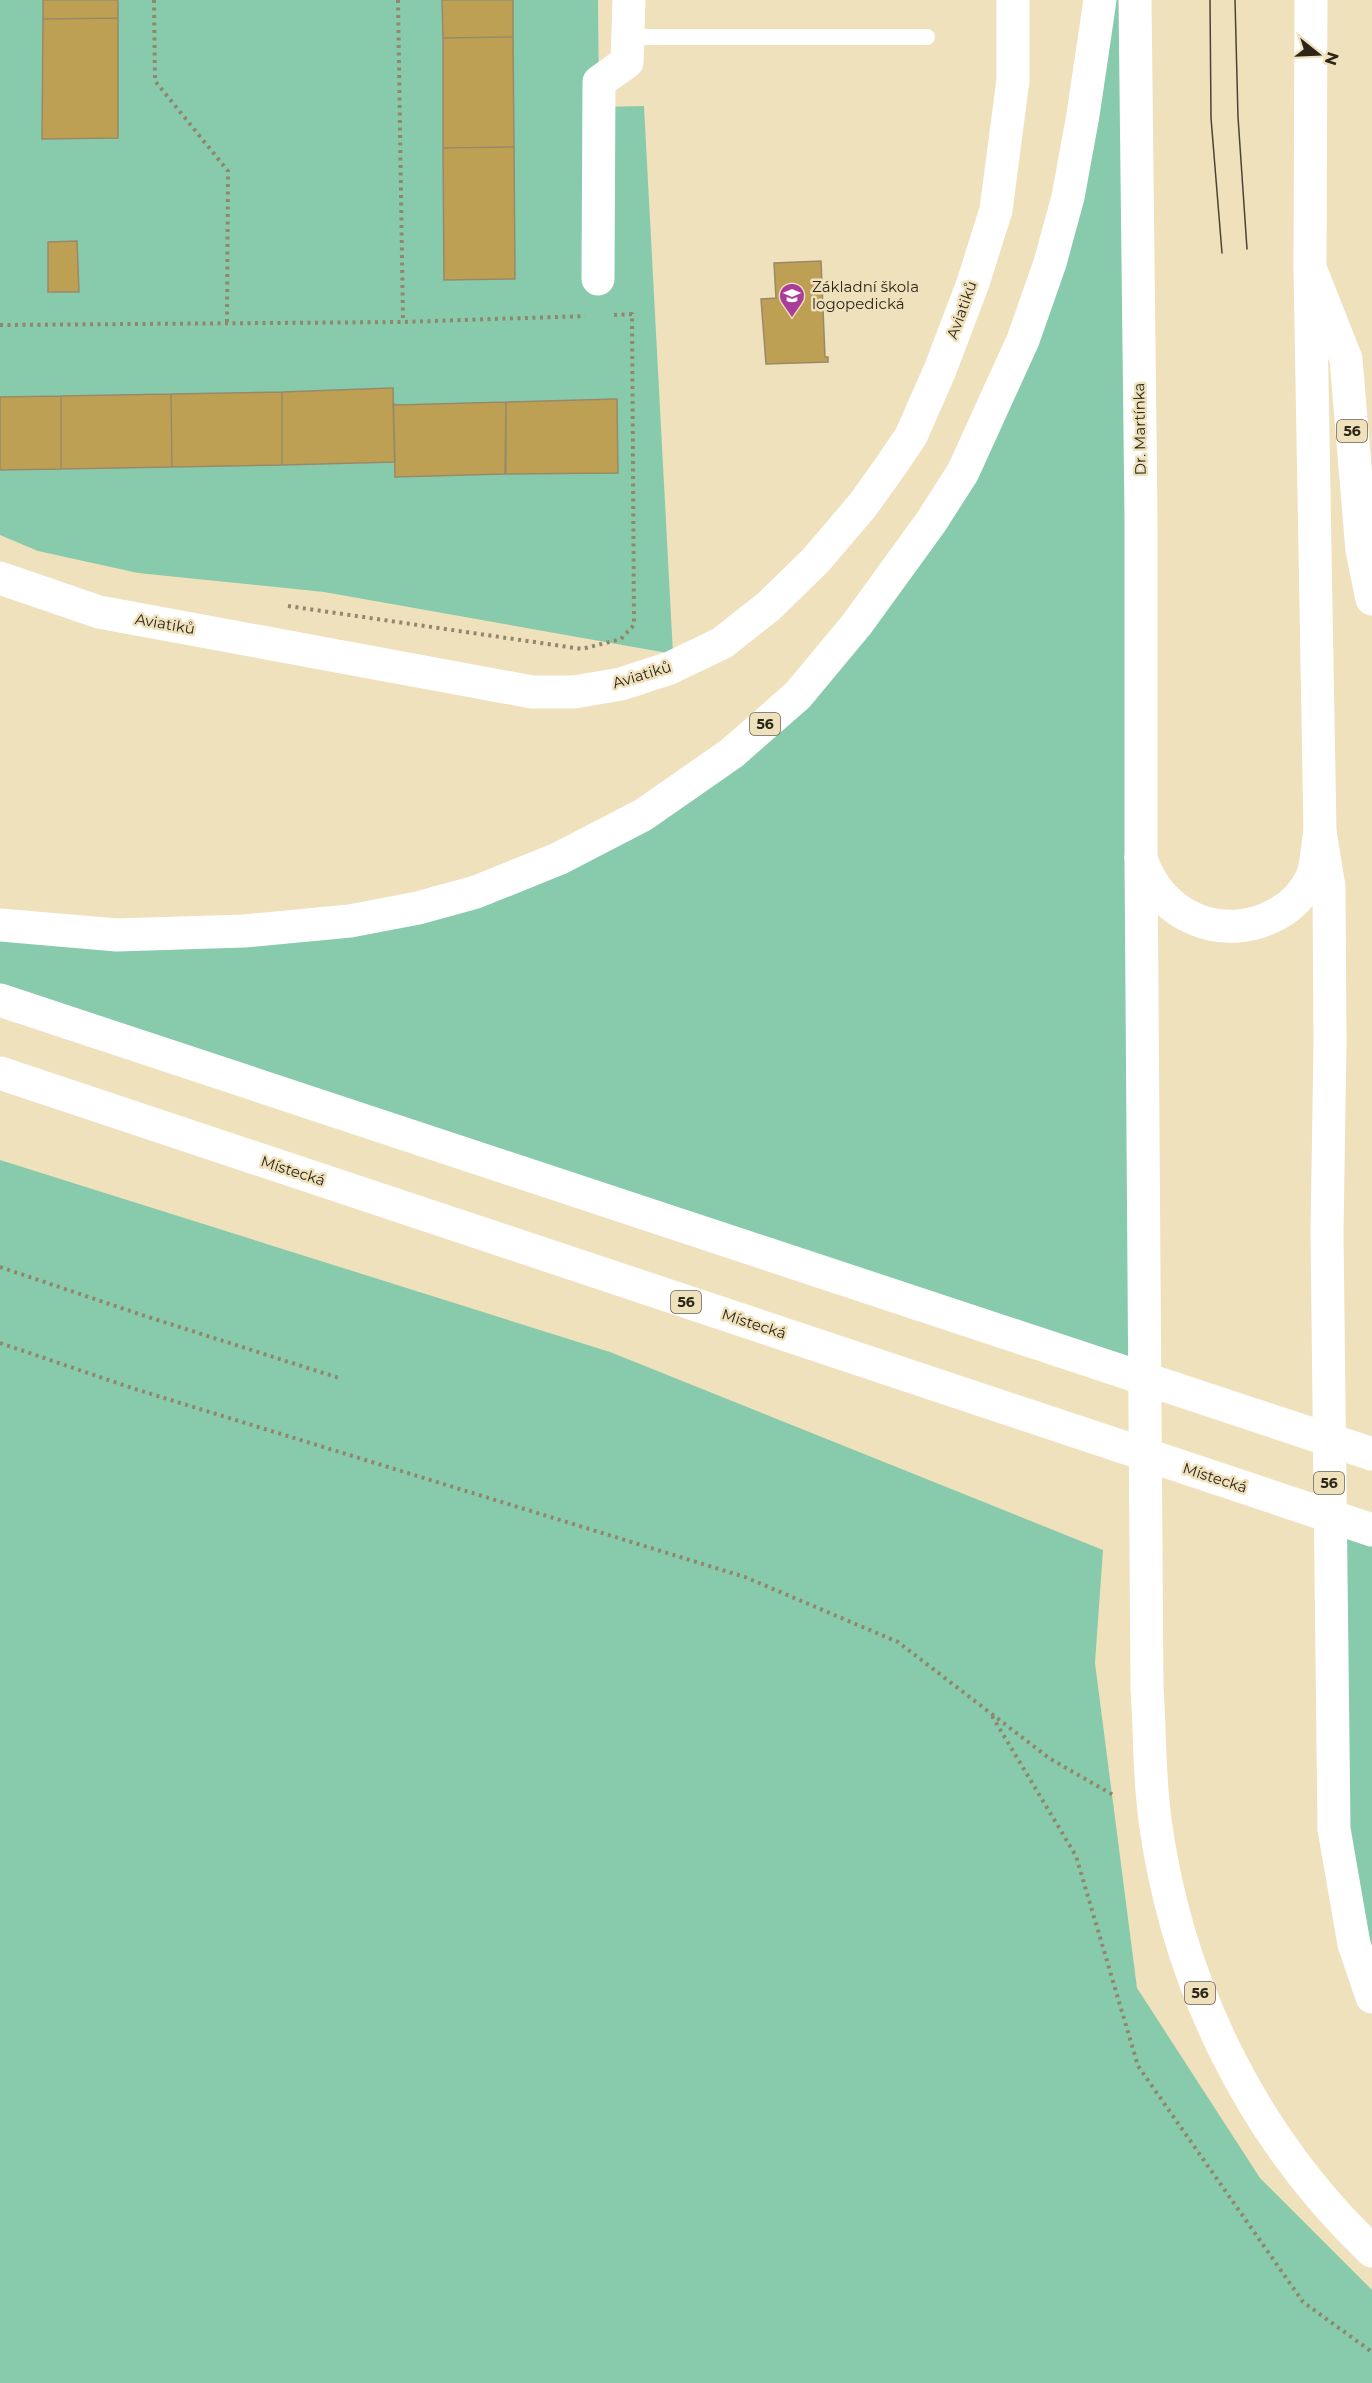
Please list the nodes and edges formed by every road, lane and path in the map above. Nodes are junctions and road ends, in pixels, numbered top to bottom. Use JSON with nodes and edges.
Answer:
{"nodes":[{"id":1,"x":154,"y":0,"type":"edge"},
{"id":2,"x":398,"y":0,"type":"edge"},
{"id":3,"x":629,"y":0,"type":"edge"},
{"id":4,"x":1013,"y":0,"type":"edge"},
{"id":5,"x":1100,"y":0,"type":"edge"},
{"id":6,"x":1135,"y":0,"type":"edge"},
{"id":7,"x":1311,"y":0,"type":"edge"},
{"id":8,"x":628,"y":37,"type":"junction"},
{"id":9,"x":927,"y":37,"type":"dead end"},
{"id":10,"x":1310,"y":268,"type":"junction"},
{"id":11,"x":598,"y":279,"type":"dead end"},
{"id":12,"x":596,"y":315,"type":"dead end"},
{"id":13,"x":608,"y":315,"type":"dead end"},
{"id":14,"x":403,"y":322,"type":"junction"},
{"id":15,"x":227,"y":323,"type":"junction"},
{"id":16,"x":0,"y":325,"type":"edge"},
{"id":17,"x":0,"y":578,"type":"edge"},
{"id":18,"x":1372,"y":599,"type":"edge"},
{"id":19,"x":279,"y":604,"type":"dead end"},
{"id":20,"x":1320,"y":832,"type":"junction"},
{"id":21,"x":1141,"y":858,"type":"junction"},
{"id":22,"x":0,"y":925,"type":"edge"},
{"id":23,"x":0,"y":1000,"type":"edge"},
{"id":24,"x":0,"y":1073,"type":"edge"},
{"id":25,"x":0,"y":1267,"type":"edge"},
{"id":26,"x":0,"y":1343,"type":"edge"},
{"id":27,"x":339,"y":1378,"type":"dead end"},
{"id":28,"x":1372,"y":1454,"type":"edge"},
{"id":29,"x":1372,"y":1530,"type":"edge"},
{"id":30,"x":990,"y":1713,"type":"junction"},
{"id":31,"x":1155,"y":1819,"type":"junction"},
{"id":32,"x":1372,"y":1997,"type":"edge"},
{"id":33,"x":1372,"y":2251,"type":"edge"},
{"id":34,"x":1372,"y":2352,"type":"edge"}],
"edges":[{"from":1,"to":15,"type":"path"},
{"from":2,"to":14,"type":"path"},
{"from":3,"to":8,"type":"main road"},
{"from":4,"to":17,"type":"main road","name":"Aviatiků"},
{"from":5,"to":22,"type":"main road","number":"56"},
{"from":6,"to":21,"type":"main road","name":"Dr. Martínka"},
{"from":7,"to":10,"type":"main road"},
{"from":8,"to":9,"type":"lane"},
{"from":8,"to":11,"type":"main road"},
{"from":10,"to":18,"type":"main road","number":"56"},
{"from":10,"to":20,"type":"main road"},
{"from":12,"to":14,"type":"path"},
{"from":13,"to":19,"type":"path"},
{"from":14,"to":15,"type":"path"},
{"from":15,"to":16,"type":"path"},
{"from":20,"to":21,"type":"main road"},
{"from":20,"to":32,"type":"main road","number":"56"},
{"from":21,"to":31,"type":"main road","number":"56"},
{"from":23,"to":28,"type":"main road"},
{"from":24,"to":29,"type":"main road","name":"Místecká","number":"56"},
{"from":25,"to":27,"type":"path"},
{"from":26,"to":30,"type":"path"},
{"from":30,"to":31,"type":"path"},
{"from":30,"to":34,"type":"path"},
{"from":31,"to":33,"type":"main road","number":"56"}]}
